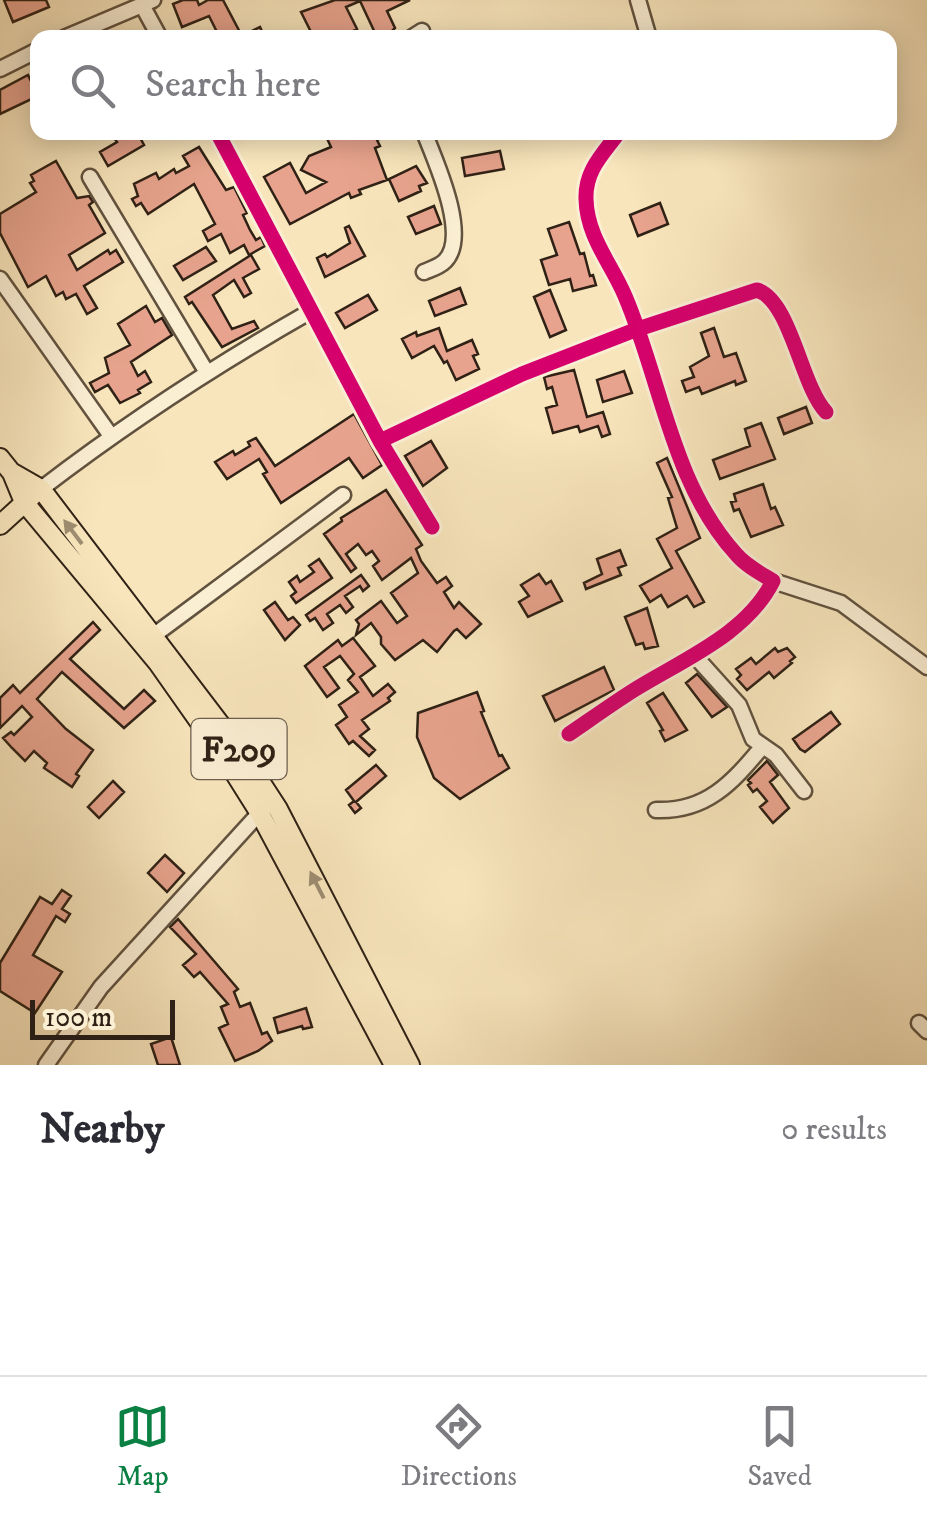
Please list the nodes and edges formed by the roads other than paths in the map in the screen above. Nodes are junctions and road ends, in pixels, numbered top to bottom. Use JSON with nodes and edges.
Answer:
{"nodes":[{"id":1,"x":638,"y":0,"type":"edge"},
{"id":2,"x":148,"y":2,"type":"edge"},
{"id":3,"x":83,"y":30,"type":"edge"},
{"id":4,"x":157,"y":30,"type":"edge"},
{"id":5,"x":647,"y":30,"type":"edge"},
{"id":6,"x":30,"y":54,"type":"edge"},
{"id":7,"x":0,"y":68,"type":"edge"},
{"id":8,"x":226,"y":140,"type":"edge"},
{"id":9,"x":427,"y":140,"type":"edge"},
{"id":10,"x":612,"y":140,"type":"edge"},
{"id":11,"x":90,"y":177,"type":"dead end"},
{"id":12,"x":424,"y":272,"type":"dead end"},
{"id":13,"x":0,"y":279,"type":"edge"},
{"id":14,"x":310,"y":310,"type":"junction"},
{"id":15,"x":636,"y":330,"type":"junction"},
{"id":16,"x":206,"y":371,"type":"junction"},
{"id":17,"x":826,"y":412,"type":"dead end"},
{"id":18,"x":110,"y":436,"type":"junction"},
{"id":19,"x":380,"y":441,"type":"junction"},
{"id":20,"x":6,"y":465,"type":"edge"},
{"id":21,"x":41,"y":489,"type":"junction"},
{"id":22,"x":343,"y":495,"type":"dead end"},
{"id":23,"x":24,"y":502,"type":"junction"},
{"id":24,"x":0,"y":526,"type":"edge"},
{"id":25,"x":432,"y":527,"type":"dead end"},
{"id":26,"x":773,"y":581,"type":"junction"},
{"id":27,"x":153,"y":636,"type":"junction"},
{"id":28,"x":694,"y":656,"type":"junction"},
{"id":29,"x":927,"y":667,"type":"edge"},
{"id":30,"x":569,"y":734,"type":"dead end"},
{"id":31,"x":762,"y":747,"type":"junction"},
{"id":32,"x":804,"y":791,"type":"dead end"},
{"id":33,"x":266,"y":806,"type":"junction"},
{"id":34,"x":656,"y":810,"type":"dead end"},
{"id":35,"x":692,"y":810,"type":"dead end"},
{"id":36,"x":46,"y":1065,"type":"edge"},
{"id":37,"x":394,"y":1065,"type":"edge"},
{"id":38,"x":410,"y":1065,"type":"edge"}],
"edges":[{"from":1,"to":5,"type":"street"},
{"from":2,"to":3,"type":"street"},
{"from":2,"to":4,"type":"street"},
{"from":6,"to":7,"type":"street"},
{"from":8,"to":14,"type":"street"},
{"from":9,"to":12,"type":"street"},
{"from":10,"to":15,"type":"street"},
{"from":11,"to":16,"type":"street"},
{"from":13,"to":18,"type":"street"},
{"from":14,"to":16,"type":"street"},
{"from":14,"to":19,"type":"street"},
{"from":15,"to":17,"type":"street"},
{"from":15,"to":19,"type":"street"},
{"from":15,"to":26,"type":"street"},
{"from":16,"to":18,"type":"street"},
{"from":18,"to":21,"type":"street"},
{"from":19,"to":25,"type":"street"},
{"from":20,"to":21,"type":"main road","number":"F209"},
{"from":20,"to":23,"type":"main road","number":"F209"},
{"from":21,"to":23,"type":"main road"},
{"from":27,"to":21,"type":"main road","number":"F209","one_way":true},
{"from":22,"to":27,"type":"street"},
{"from":23,"to":24,"type":"main road"},
{"from":23,"to":33,"type":"main road","number":"F209"},
{"from":26,"to":28,"type":"street"},
{"from":26,"to":29,"type":"street"},
{"from":27,"to":33,"type":"main road","number":"F209"},
{"from":28,"to":30,"type":"street"},
{"from":28,"to":31,"type":"street"},
{"from":31,"to":32,"type":"street"},
{"from":31,"to":34,"type":"street"},
{"from":31,"to":35,"type":"street"},
{"from":33,"to":36,"type":"street"},
{"from":33,"to":37,"type":"main road","number":"F209"},
{"from":38,"to":33,"type":"main road","number":"F209","one_way":true}]}
